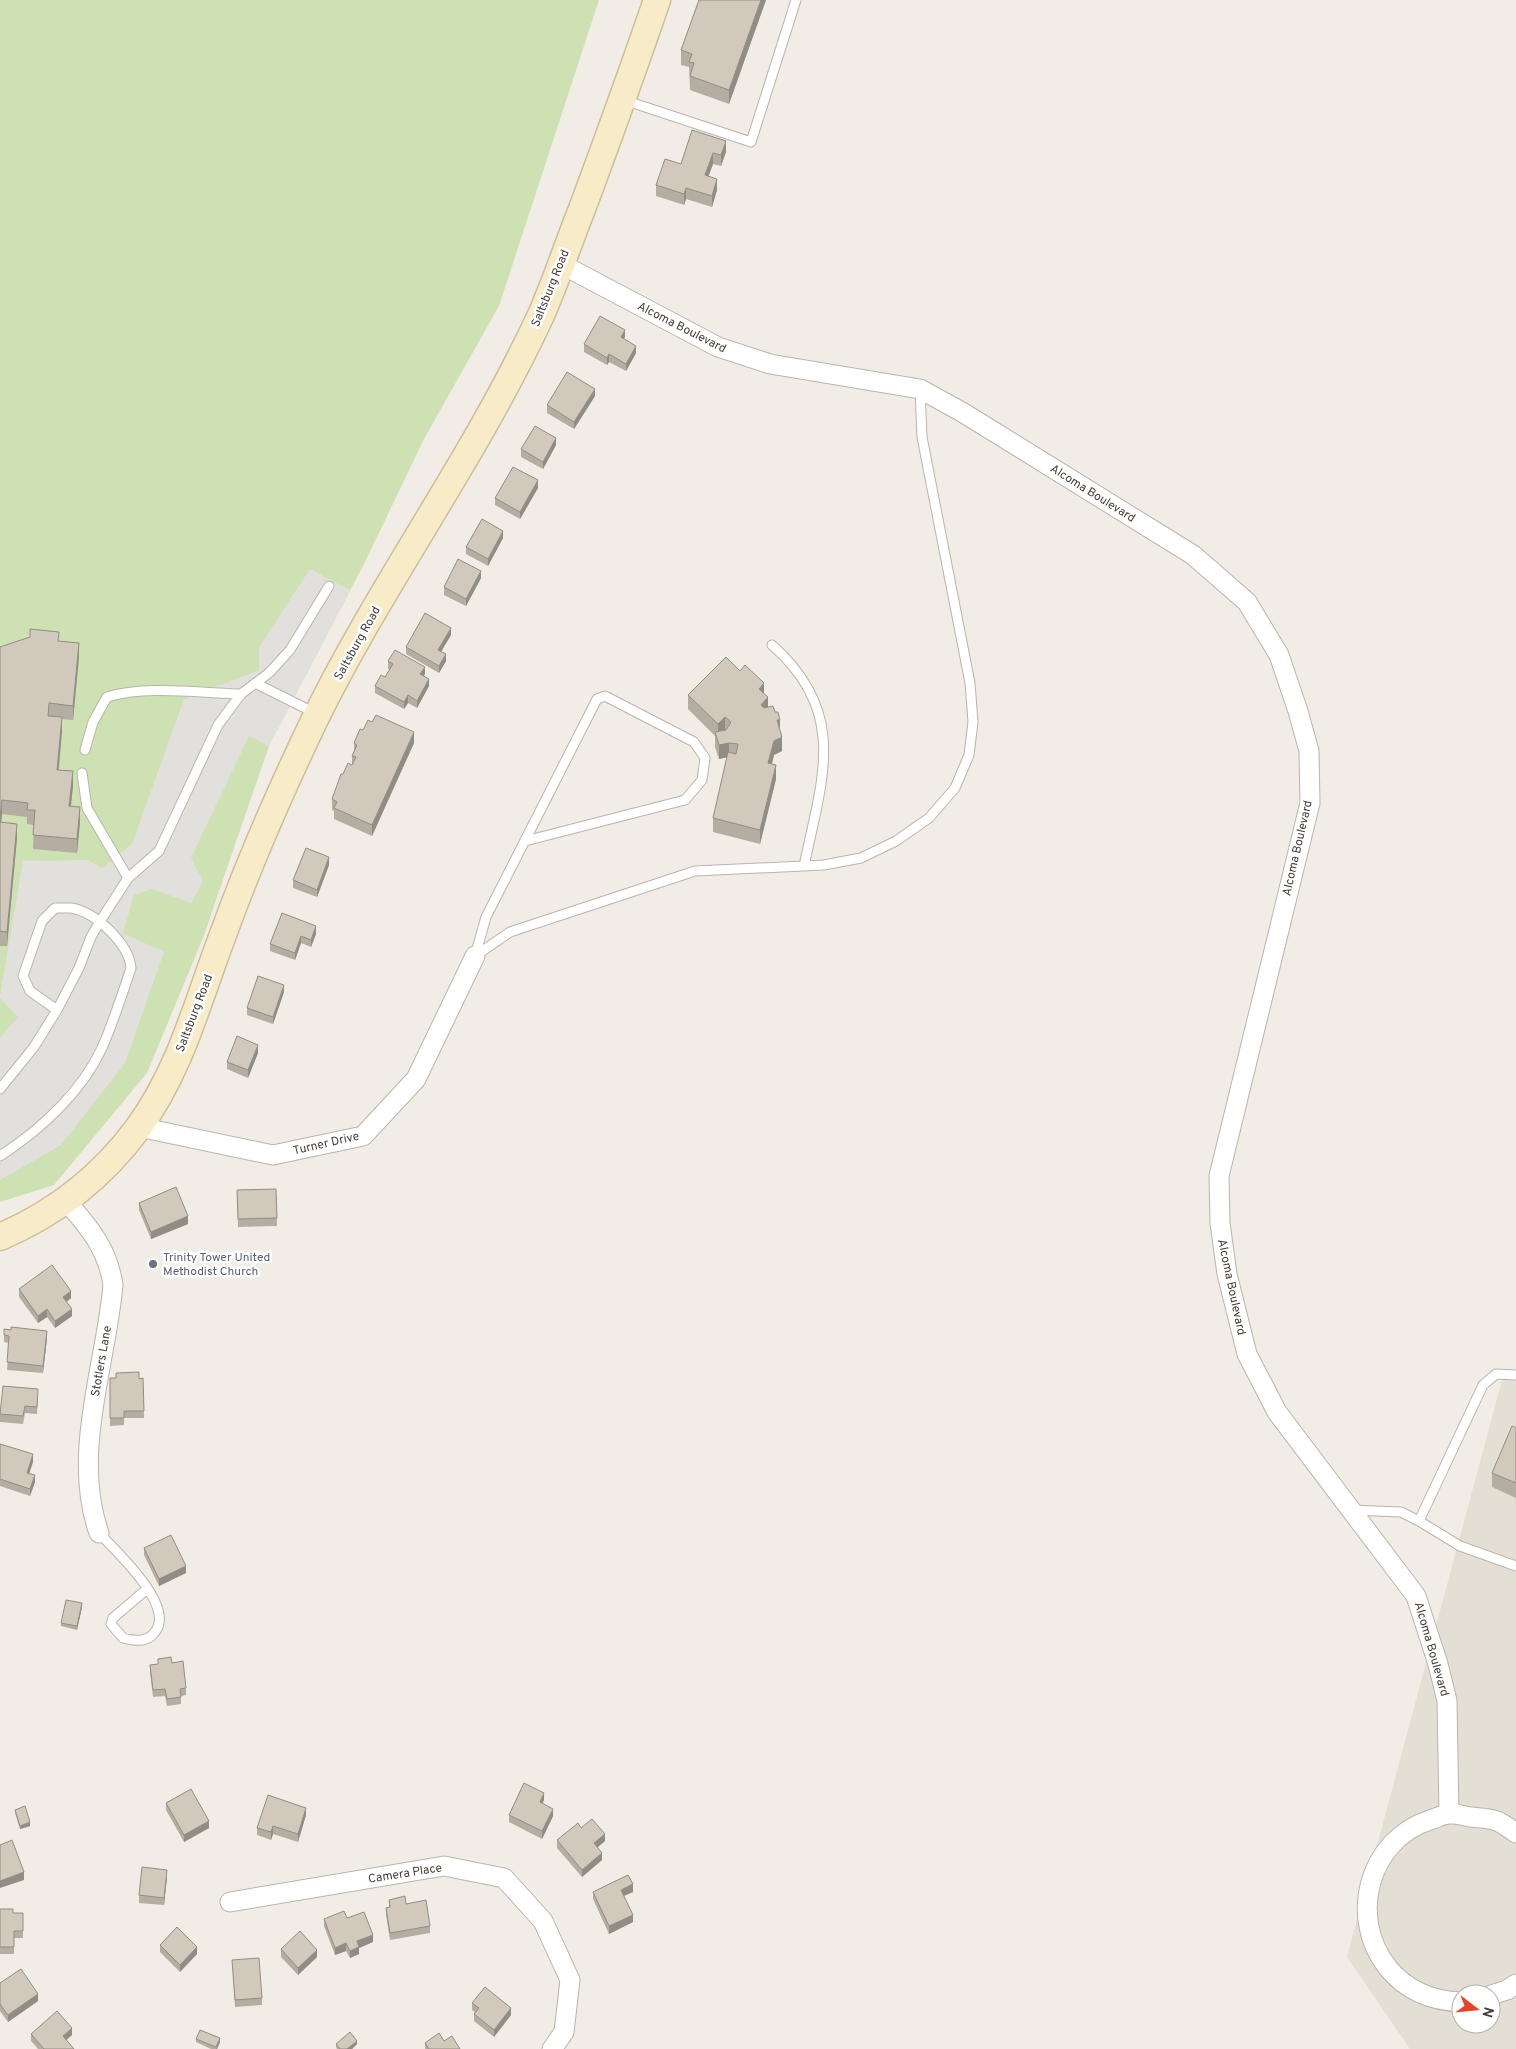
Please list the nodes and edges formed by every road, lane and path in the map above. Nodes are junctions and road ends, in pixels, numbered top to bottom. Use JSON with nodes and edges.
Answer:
{"nodes":[{"id":1,"x":657,"y":0,"type":"edge"},
{"id":2,"x":796,"y":0,"type":"edge"},
{"id":3,"x":622,"y":99,"type":"junction"},
{"id":4,"x":561,"y":264,"type":"junction"},
{"id":5,"x":920,"y":389,"type":"junction"},
{"id":6,"x":329,"y":586,"type":"dead end"},
{"id":7,"x":772,"y":645,"type":"dead end"},
{"id":8,"x":257,"y":684,"type":"junction"},
{"id":9,"x":241,"y":694,"type":"junction"},
{"id":10,"x":318,"y":714,"type":"junction"},
{"id":11,"x":85,"y":750,"type":"dead end"},
{"id":12,"x":82,"y":773,"type":"dead end"},
{"id":13,"x":525,"y":841,"type":"junction"},
{"id":14,"x":804,"y":866,"type":"junction"},
{"id":15,"x":128,"y":878,"type":"junction"},
{"id":16,"x":99,"y":923,"type":"junction"},
{"id":17,"x":475,"y":956,"type":"junction"},
{"id":18,"x":57,"y":1010,"type":"junction"},
{"id":19,"x":0,"y":1089,"type":"edge"},
{"id":20,"x":139,"y":1127,"type":"junction"},
{"id":21,"x":0,"y":1156,"type":"edge"},
{"id":22,"x":66,"y":1201,"type":"junction"},
{"id":23,"x":0,"y":1237,"type":"edge"},
{"id":24,"x":1516,"y":1375,"type":"edge"},
{"id":25,"x":1351,"y":1510,"type":"junction"},
{"id":26,"x":1419,"y":1520,"type":"junction"},
{"id":27,"x":99,"y":1533,"type":"joint"},
{"id":28,"x":1516,"y":1566,"type":"edge"},
{"id":29,"x":147,"y":1589,"type":"junction"},
{"id":30,"x":1449,"y":1814,"type":"junction"},
{"id":31,"x":1516,"y":1833,"type":"edge"},
{"id":32,"x":230,"y":1902,"type":"dead end"},
{"id":33,"x":1516,"y":1984,"type":"edge"},
{"id":34,"x":1501,"y":1992,"type":"edge"},
{"id":35,"x":1451,"y":2002,"type":"edge"},
{"id":36,"x":552,"y":2049,"type":"edge"}],
"edges":[{"from":1,"to":3,"type":"main road","name":"Saltsburg Road"},
{"from":2,"to":3,"type":"lane"},
{"from":3,"to":4,"type":"main road","name":"Saltsburg Road"},
{"from":4,"to":5,"type":"street","name":"Alcoma Boulevard"},
{"from":4,"to":10,"type":"main road","name":"Saltsburg Road"},
{"from":5,"to":14,"type":"lane"},
{"from":5,"to":25,"type":"street","name":"Alcoma Boulevard"},
{"from":6,"to":8,"type":"lane"},
{"from":7,"to":14,"type":"lane"},
{"from":8,"to":9,"type":"lane"},
{"from":8,"to":10,"type":"lane"},
{"from":9,"to":11,"type":"lane"},
{"from":9,"to":15,"type":"lane"},
{"from":10,"to":20,"type":"main road","name":"Saltsburg Road"},
{"from":12,"to":15,"type":"lane"},
{"from":13,"to":13,"type":"lane"},
{"from":13,"to":17,"type":"lane"},
{"from":14,"to":17,"type":"lane"},
{"from":15,"to":16,"type":"lane"},
{"from":16,"to":18,"type":"lane"},
{"from":16,"to":18,"type":"lane"},
{"from":16,"to":21,"type":"lane"},
{"from":17,"to":20,"type":"street","name":"Turner Drive"},
{"from":18,"to":19,"type":"lane"},
{"from":20,"to":22,"type":"main road","name":"Saltsburg Road"},
{"from":22,"to":23,"type":"main road","name":"Saltsburg Road"},
{"from":22,"to":27,"type":"street","name":"Stotlers Lane"},
{"from":24,"to":26,"type":"lane"},
{"from":25,"to":26,"type":"lane"},
{"from":25,"to":30,"type":"street","name":"Alcoma Boulevard"},
{"from":26,"to":28,"type":"lane"},
{"from":27,"to":29,"type":"lane"},
{"from":29,"to":29,"type":"lane"},
{"from":30,"to":31,"type":"street"},
{"from":30,"to":35,"type":"street"},
{"from":32,"to":36,"type":"street","name":"Camera Place"},
{"from":33,"to":34,"type":"street"}]}
